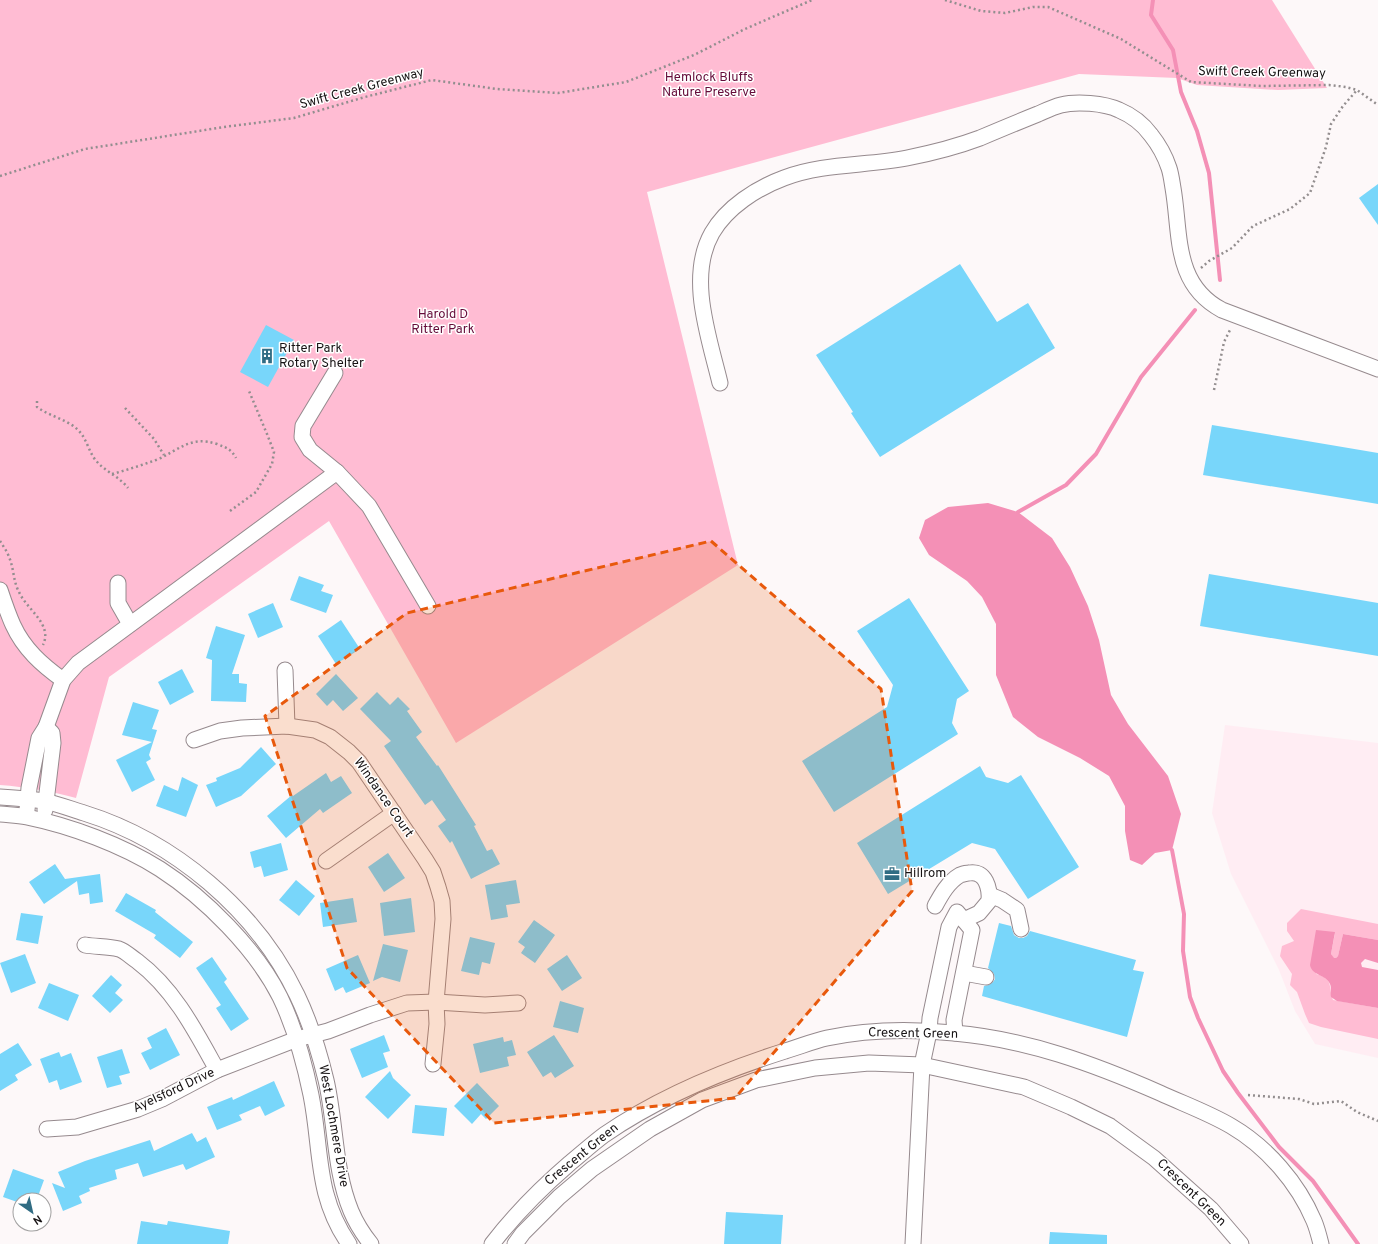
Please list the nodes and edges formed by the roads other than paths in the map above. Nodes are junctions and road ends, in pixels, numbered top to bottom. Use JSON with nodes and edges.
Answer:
{"nodes":[{"id":1,"x":1378,"y":369,"type":"edge"},
{"id":2,"x":335,"y":373,"type":"dead end"},
{"id":3,"x":720,"y":383,"type":"dead end"},
{"id":4,"x":337,"y":472,"type":"junction"},
{"id":5,"x":118,"y":583,"type":"dead end"},
{"id":6,"x":0,"y":590,"type":"edge"},
{"id":7,"x":428,"y":606,"type":"dead end"},
{"id":8,"x":130,"y":624,"type":"junction"},
{"id":9,"x":285,"y":670,"type":"dead end"},
{"id":10,"x":63,"y":680,"type":"junction"},
{"id":11,"x":287,"y":726,"type":"junction"},
{"id":12,"x":46,"y":727,"type":"junction"},
{"id":13,"x":194,"y":740,"type":"dead end"},
{"id":14,"x":0,"y":797,"type":"edge"},
{"id":15,"x":28,"y":799,"type":"junction"},
{"id":16,"x":46,"y":802,"type":"junction"},
{"id":17,"x":394,"y":813,"type":"junction"},
{"id":18,"x":0,"y":814,"type":"edge"},
{"id":19,"x":26,"y":817,"type":"junction"},
{"id":20,"x":43,"y":821,"type":"junction"},
{"id":21,"x":326,"y":861,"type":"dead end"},
{"id":22,"x":990,"y":895,"type":"junction"},
{"id":23,"x":934,"y":906,"type":"dead end"},
{"id":24,"x":964,"y":920,"type":"junction"},
{"id":25,"x":1021,"y":929,"type":"dead end"},
{"id":26,"x":85,"y":945,"type":"dead end"},
{"id":27,"x":964,"y":973,"type":"junction"},
{"id":28,"x":986,"y":978,"type":"dead end"},
{"id":29,"x":436,"y":1002,"type":"junction"},
{"id":30,"x":518,"y":1003,"type":"dead end"},
{"id":31,"x":929,"y":1032,"type":"junction"},
{"id":32,"x":955,"y":1033,"type":"junction"},
{"id":33,"x":314,"y":1035,"type":"junction"},
{"id":34,"x":297,"y":1039,"type":"junction"},
{"id":35,"x":433,"y":1064,"type":"dead end"},
{"id":36,"x":922,"y":1065,"type":"junction"},
{"id":37,"x":217,"y":1070,"type":"junction"},
{"id":38,"x":47,"y":1129,"type":"dead end"},
{"id":39,"x":348,"y":1244,"type":"edge"},
{"id":40,"x":371,"y":1244,"type":"edge"},
{"id":41,"x":492,"y":1244,"type":"edge"},
{"id":42,"x":515,"y":1244,"type":"edge"},
{"id":43,"x":913,"y":1244,"type":"edge"},
{"id":44,"x":1241,"y":1244,"type":"edge"},
{"id":45,"x":1321,"y":1244,"type":"edge"}],
"edges":[{"from":1,"to":3,"type":"street"},
{"from":2,"to":4,"type":"street"},
{"from":4,"to":7,"type":"street"},
{"from":4,"to":8,"type":"street"},
{"from":5,"to":8,"type":"street"},
{"from":6,"to":10,"type":"street"},
{"from":8,"to":10,"type":"street"},
{"from":9,"to":11,"type":"street"},
{"from":10,"to":12,"type":"street"},
{"from":11,"to":13,"type":"street","name":"Windance Court"},
{"from":11,"to":17,"type":"street","name":"Windance Court"},
{"from":12,"to":15,"type":"street"},
{"from":12,"to":16,"type":"street"},
{"from":14,"to":15,"type":"street","name":"West Lochmere Drive"},
{"from":15,"to":16,"type":"street","name":"West Lochmere Drive"},
{"from":15,"to":19,"type":"street"},
{"from":16,"to":20,"type":"street"},
{"from":16,"to":33,"type":"street","name":"West Lochmere Drive"},
{"from":17,"to":21,"type":"street"},
{"from":17,"to":29,"type":"street","name":"Windance Court"},
{"from":18,"to":19,"type":"street","name":"West Lochmere Drive"},
{"from":19,"to":20,"type":"street","name":"West Lochmere Drive"},
{"from":20,"to":34,"type":"street","name":"West Lochmere Drive"},
{"from":22,"to":23,"type":"street"},
{"from":22,"to":24,"type":"street"},
{"from":22,"to":25,"type":"street"},
{"from":24,"to":27,"type":"street"},
{"from":24,"to":31,"type":"street"},
{"from":26,"to":37,"type":"street"},
{"from":27,"to":28,"type":"street"},
{"from":27,"to":32,"type":"street"},
{"from":29,"to":30,"type":"street","name":"Ayelsford Drive"},
{"from":29,"to":33,"type":"street","name":"Ayelsford Drive"},
{"from":29,"to":35,"type":"street","name":"Windance Court"},
{"from":31,"to":32,"type":"street","name":"Crescent Green"},
{"from":31,"to":36,"type":"street"},
{"from":31,"to":41,"type":"street","name":"Crescent Green"},
{"from":32,"to":45,"type":"street","name":"Crescent Green"},
{"from":33,"to":34,"type":"street","name":"Ayelsford Drive"},
{"from":33,"to":40,"type":"street","name":"West Lochmere Drive"},
{"from":34,"to":37,"type":"street","name":"Ayelsford Drive"},
{"from":34,"to":39,"type":"street","name":"West Lochmere Drive"},
{"from":36,"to":42,"type":"street","name":"Crescent Green"},
{"from":36,"to":43,"type":"street"},
{"from":36,"to":44,"type":"street","name":"Crescent Green"},
{"from":37,"to":38,"type":"street","name":"Ayelsford Drive"}]}
